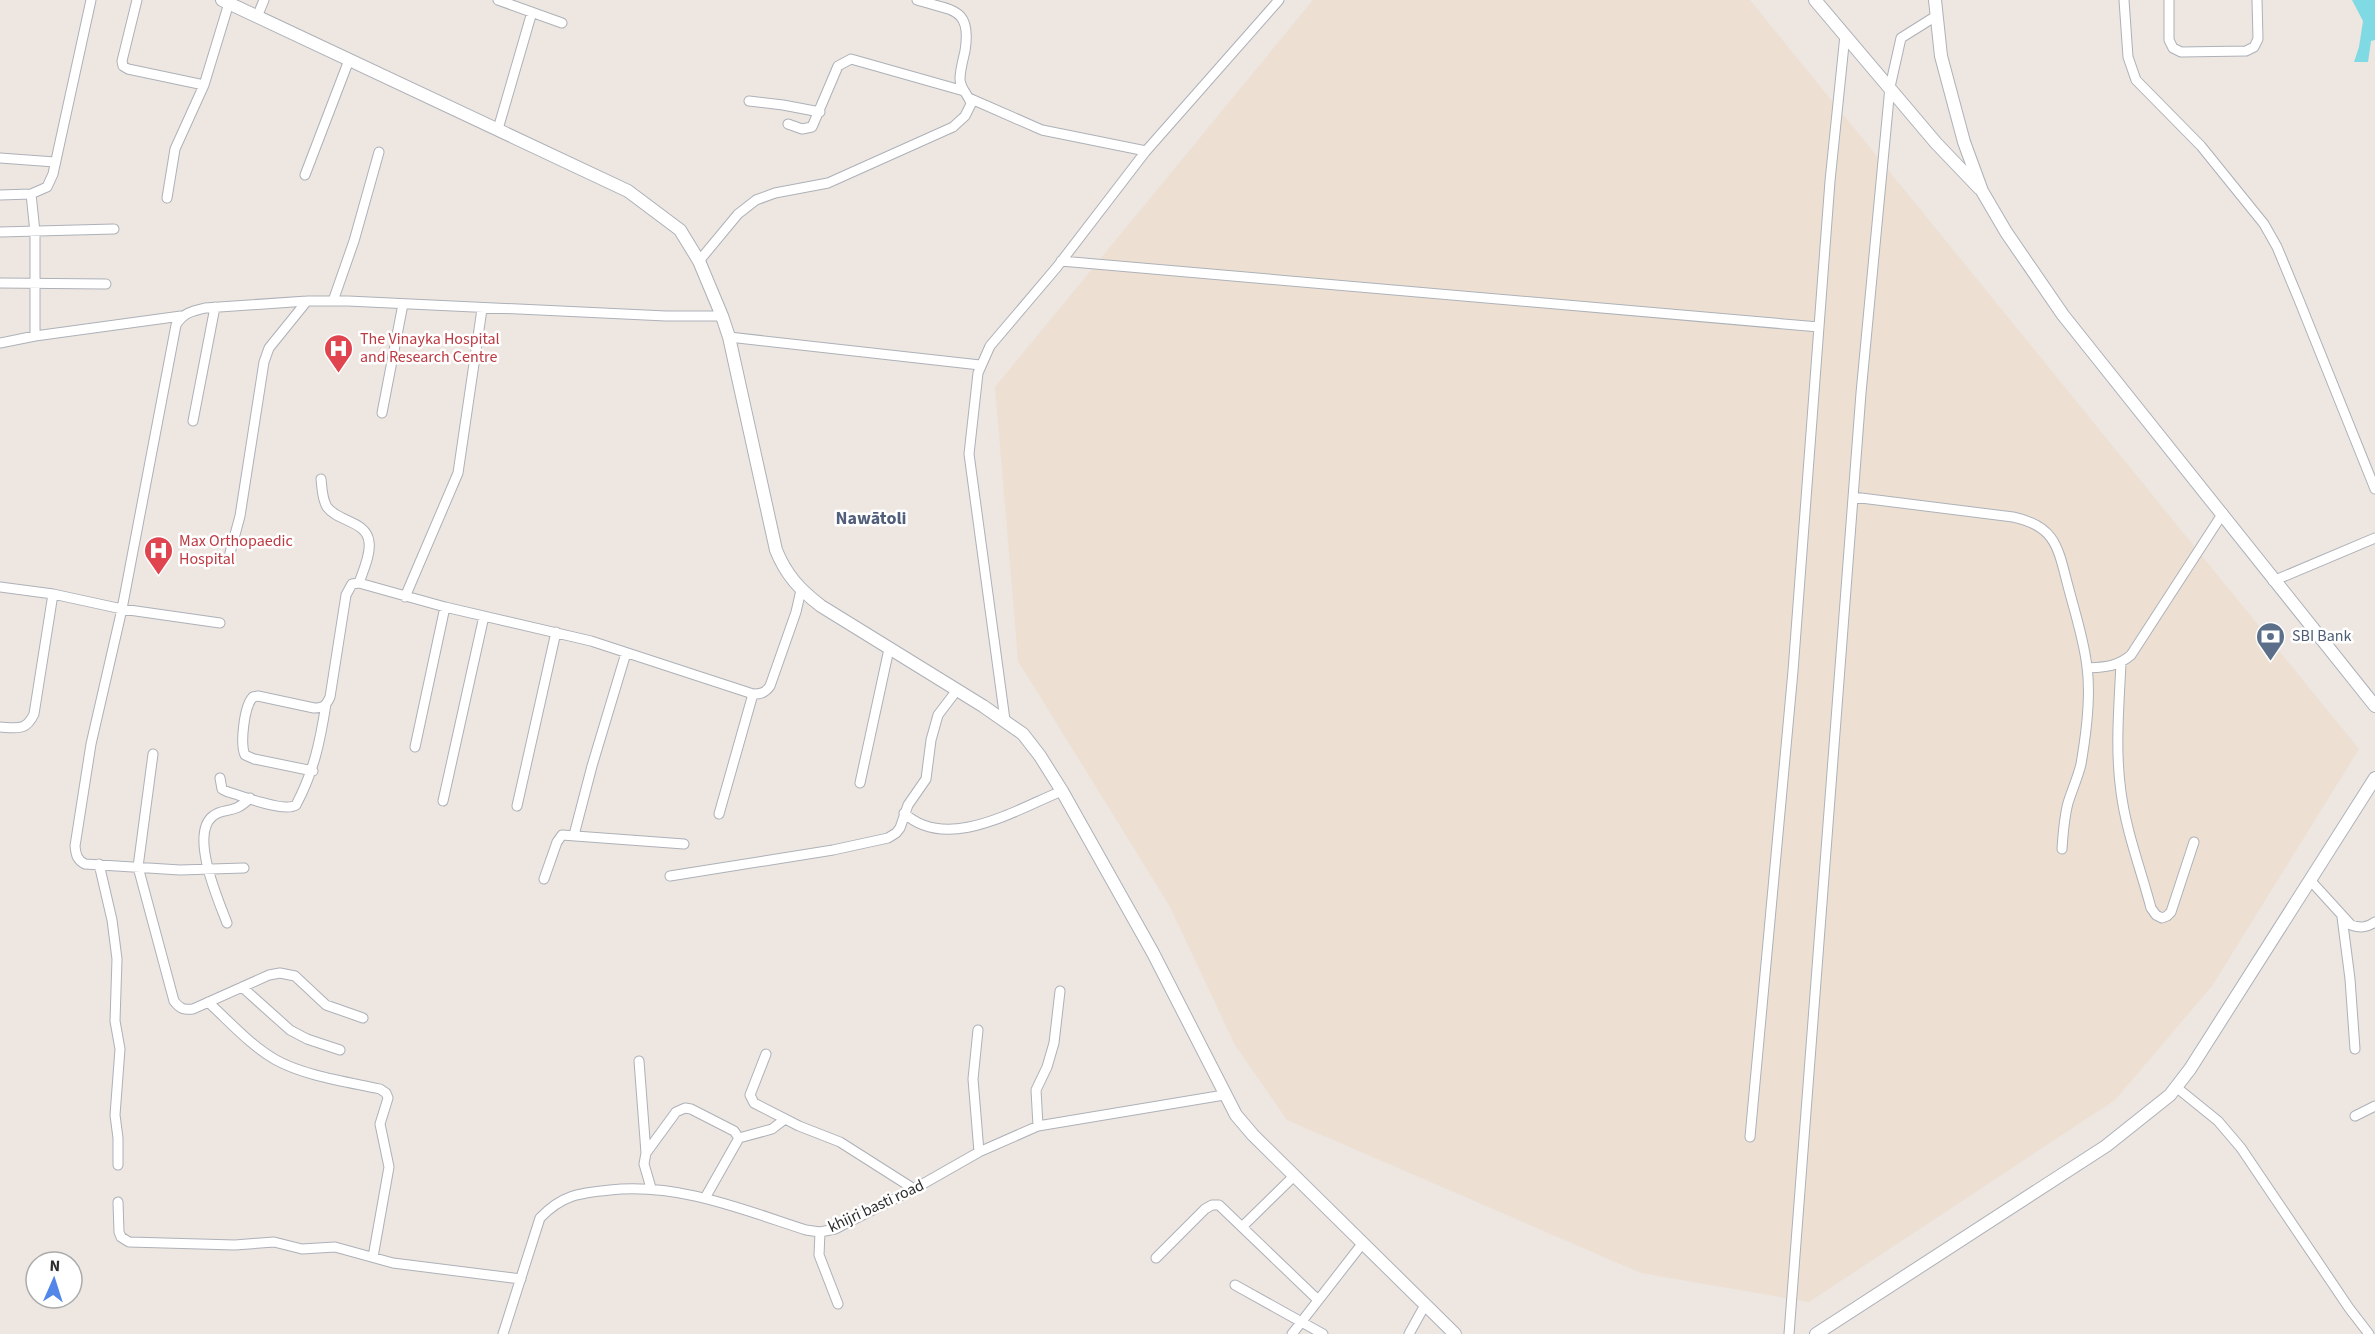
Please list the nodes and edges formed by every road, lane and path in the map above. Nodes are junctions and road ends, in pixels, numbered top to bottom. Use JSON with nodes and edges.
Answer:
{"nodes":[{"id":1,"x":91,"y":0,"type":"edge"},
{"id":2,"x":137,"y":0,"type":"edge"},
{"id":3,"x":264,"y":0,"type":"edge"},
{"id":4,"x":498,"y":0,"type":"edge"},
{"id":5,"x":917,"y":0,"type":"edge"},
{"id":6,"x":1279,"y":0,"type":"edge"},
{"id":7,"x":1815,"y":0,"type":"edge"},
{"id":8,"x":1935,"y":0,"type":"edge"},
{"id":9,"x":2124,"y":0,"type":"edge"},
{"id":10,"x":2169,"y":0,"type":"edge"},
{"id":11,"x":2257,"y":0,"type":"edge"},
{"id":12,"x":225,"y":2,"type":"edge"},
{"id":13,"x":532,"y":12,"type":"junction"},
{"id":14,"x":1936,"y":16,"type":"junction"},
{"id":15,"x":257,"y":17,"type":"junction"},
{"id":16,"x":562,"y":23,"type":"dead end"},
{"id":17,"x":1845,"y":35,"type":"junction"},
{"id":18,"x":348,"y":60,"type":"junction"},
{"id":19,"x":204,"y":85,"type":"junction"},
{"id":20,"x":1890,"y":87,"type":"junction"},
{"id":21,"x":966,"y":94,"type":"junction"},
{"id":22,"x":749,"y":101,"type":"dead end"},
{"id":23,"x":820,"y":112,"type":"junction"},
{"id":24,"x":788,"y":124,"type":"dead end"},
{"id":25,"x":498,"y":129,"type":"junction"},
{"id":26,"x":1146,"y":151,"type":"junction"},
{"id":27,"x":379,"y":152,"type":"dead end"},
{"id":28,"x":0,"y":158,"type":"edge"},
{"id":29,"x":55,"y":162,"type":"junction"},
{"id":30,"x":305,"y":175,"type":"dead end"},
{"id":31,"x":1982,"y":191,"type":"junction"},
{"id":32,"x":31,"y":194,"type":"junction"},
{"id":33,"x":0,"y":195,"type":"edge"},
{"id":34,"x":167,"y":198,"type":"dead end"},
{"id":35,"x":114,"y":230,"type":"dead end"},
{"id":36,"x":0,"y":232,"type":"edge"},
{"id":37,"x":35,"y":232,"type":"junction"},
{"id":38,"x":699,"y":261,"type":"junction"},
{"id":39,"x":1061,"y":261,"type":"junction"},
{"id":40,"x":35,"y":282,"type":"junction"},
{"id":41,"x":0,"y":283,"type":"edge"},
{"id":42,"x":106,"y":284,"type":"dead end"},
{"id":43,"x":307,"y":301,"type":"junction"},
{"id":44,"x":333,"y":301,"type":"junction"},
{"id":45,"x":403,"y":304,"type":"junction"},
{"id":46,"x":215,"y":307,"type":"junction"},
{"id":47,"x":482,"y":309,"type":"junction"},
{"id":48,"x":181,"y":316,"type":"junction"},
{"id":49,"x":722,"y":316,"type":"junction"},
{"id":50,"x":1819,"y":327,"type":"junction"},
{"id":51,"x":35,"y":336,"type":"junction"},
{"id":52,"x":729,"y":337,"type":"junction"},
{"id":53,"x":0,"y":343,"type":"edge"},
{"id":54,"x":980,"y":365,"type":"junction"},
{"id":55,"x":382,"y":413,"type":"dead end"},
{"id":56,"x":193,"y":421,"type":"dead end"},
{"id":57,"x":321,"y":479,"type":"dead end"},
{"id":58,"x":2375,"y":489,"type":"edge"},
{"id":59,"x":1853,"y":497,"type":"junction"},
{"id":60,"x":2223,"y":513,"type":"junction"},
{"id":61,"x":2375,"y":538,"type":"edge"},
{"id":62,"x":230,"y":553,"type":"dead end"},
{"id":63,"x":2273,"y":581,"type":"junction"},
{"id":64,"x":359,"y":583,"type":"junction"},
{"id":65,"x":0,"y":586,"type":"edge"},
{"id":66,"x":801,"y":590,"type":"junction"},
{"id":67,"x":53,"y":594,"type":"junction"},
{"id":68,"x":405,"y":597,"type":"junction"},
{"id":69,"x":445,"y":607,"type":"junction"},
{"id":70,"x":122,"y":609,"type":"junction"},
{"id":71,"x":484,"y":616,"type":"junction"},
{"id":72,"x":220,"y":623,"type":"dead end"},
{"id":73,"x":556,"y":632,"type":"junction"},
{"id":74,"x":889,"y":649,"type":"junction"},
{"id":75,"x":627,"y":653,"type":"junction"},
{"id":76,"x":2121,"y":663,"type":"junction"},
{"id":77,"x":2087,"y":668,"type":"junction"},
{"id":78,"x":957,"y":690,"type":"junction"},
{"id":79,"x":753,"y":693,"type":"junction"},
{"id":80,"x":327,"y":704,"type":"junction"},
{"id":81,"x":2375,"y":706,"type":"edge"},
{"id":82,"x":1005,"y":720,"type":"junction"},
{"id":83,"x":0,"y":726,"type":"edge"},
{"id":84,"x":415,"y":747,"type":"dead end"},
{"id":85,"x":153,"y":754,"type":"dead end"},
{"id":86,"x":313,"y":771,"type":"junction"},
{"id":87,"x":220,"y":778,"type":"dead end"},
{"id":88,"x":2375,"y":778,"type":"edge"},
{"id":89,"x":860,"y":783,"type":"dead end"},
{"id":90,"x":1062,"y":791,"type":"junction"},
{"id":91,"x":250,"y":798,"type":"junction"},
{"id":92,"x":443,"y":801,"type":"dead end"},
{"id":93,"x":517,"y":806,"type":"dead end"},
{"id":94,"x":904,"y":813,"type":"junction"},
{"id":95,"x":719,"y":814,"type":"dead end"},
{"id":96,"x":574,"y":835,"type":"junction"},
{"id":97,"x":2194,"y":842,"type":"dead end"},
{"id":98,"x":684,"y":844,"type":"dead end"},
{"id":99,"x":2062,"y":849,"type":"dead end"},
{"id":100,"x":99,"y":864,"type":"junction"},
{"id":101,"x":138,"y":867,"type":"junction"},
{"id":102,"x":244,"y":868,"type":"dead end"},
{"id":103,"x":207,"y":869,"type":"junction"},
{"id":104,"x":670,"y":876,"type":"dead end"},
{"id":105,"x":544,"y":879,"type":"dead end"},
{"id":106,"x":2310,"y":880,"type":"junction"},
{"id":107,"x":2342,"y":917,"type":"junction"},
{"id":108,"x":2375,"y":922,"type":"edge"},
{"id":109,"x":227,"y":923,"type":"dead end"},
{"id":110,"x":242,"y":987,"type":"junction"},
{"id":111,"x":1060,"y":991,"type":"dead end"},
{"id":112,"x":208,"y":1002,"type":"junction"},
{"id":113,"x":363,"y":1018,"type":"dead end"},
{"id":114,"x":978,"y":1030,"type":"dead end"},
{"id":115,"x":2355,"y":1049,"type":"dead end"},
{"id":116,"x":340,"y":1050,"type":"dead end"},
{"id":117,"x":766,"y":1054,"type":"dead end"},
{"id":118,"x":639,"y":1061,"type":"dead end"},
{"id":119,"x":2176,"y":1088,"type":"junction"},
{"id":120,"x":1224,"y":1095,"type":"junction"},
{"id":121,"x":2375,"y":1106,"type":"edge"},
{"id":122,"x":2355,"y":1116,"type":"dead end"},
{"id":123,"x":785,"y":1119,"type":"junction"},
{"id":124,"x":1038,"y":1126,"type":"junction"},
{"id":125,"x":1750,"y":1137,"type":"dead end"},
{"id":126,"x":739,"y":1138,"type":"junction"},
{"id":127,"x":979,"y":1152,"type":"junction"},
{"id":128,"x":645,"y":1153,"type":"junction"},
{"id":129,"x":118,"y":1165,"type":"dead end"},
{"id":130,"x":1294,"y":1176,"type":"junction"},
{"id":131,"x":651,"y":1188,"type":"junction"},
{"id":132,"x":914,"y":1189,"type":"junction"},
{"id":133,"x":705,"y":1198,"type":"junction"},
{"id":134,"x":118,"y":1202,"type":"dead end"},
{"id":135,"x":1243,"y":1226,"type":"junction"},
{"id":136,"x":820,"y":1232,"type":"junction"},
{"id":137,"x":1362,"y":1244,"type":"junction"},
{"id":138,"x":373,"y":1257,"type":"junction"},
{"id":139,"x":1156,"y":1258,"type":"dead end"},
{"id":140,"x":521,"y":1280,"type":"junction"},
{"id":141,"x":1235,"y":1285,"type":"dead end"},
{"id":142,"x":1318,"y":1300,"type":"junction"},
{"id":143,"x":838,"y":1304,"type":"dead end"},
{"id":144,"x":1425,"y":1305,"type":"junction"},
{"id":145,"x":1301,"y":1322,"type":"junction"},
{"id":146,"x":503,"y":1334,"type":"edge"},
{"id":147,"x":1292,"y":1334,"type":"edge"},
{"id":148,"x":1323,"y":1334,"type":"edge"},
{"id":149,"x":1409,"y":1334,"type":"edge"},
{"id":150,"x":1455,"y":1334,"type":"edge"},
{"id":151,"x":1789,"y":1334,"type":"edge"},
{"id":152,"x":1816,"y":1334,"type":"edge"},
{"id":153,"x":2369,"y":1334,"type":"edge"}],
"edges":[{"from":1,"to":29,"type":"street"},
{"from":2,"to":19,"type":"street"},
{"from":3,"to":15,"type":"street"},
{"from":4,"to":13,"type":"street"},
{"from":5,"to":21,"type":"street"},
{"from":6,"to":26,"type":"street"},
{"from":7,"to":17,"type":"main road"},
{"from":8,"to":14,"type":"main road"},
{"from":9,"to":58,"type":"street"},
{"from":10,"to":11,"type":"street"},
{"from":12,"to":15,"type":"main road"},
{"from":12,"to":19,"type":"street"},
{"from":13,"to":16,"type":"street"},
{"from":13,"to":25,"type":"street"},
{"from":14,"to":20,"type":"street"},
{"from":14,"to":31,"type":"main road"},
{"from":15,"to":18,"type":"main road"},
{"from":17,"to":20,"type":"main road"},
{"from":17,"to":50,"type":"street"},
{"from":18,"to":25,"type":"main road"},
{"from":18,"to":30,"type":"street"},
{"from":19,"to":34,"type":"street"},
{"from":20,"to":31,"type":"main road"},
{"from":20,"to":59,"type":"street"},
{"from":21,"to":23,"type":"street"},
{"from":21,"to":26,"type":"street"},
{"from":21,"to":38,"type":"street"},
{"from":22,"to":23,"type":"street"},
{"from":23,"to":24,"type":"street"},
{"from":25,"to":38,"type":"main road"},
{"from":26,"to":39,"type":"street"},
{"from":27,"to":44,"type":"street"},
{"from":28,"to":29,"type":"street"},
{"from":29,"to":32,"type":"street"},
{"from":31,"to":60,"type":"main road"},
{"from":32,"to":33,"type":"street"},
{"from":32,"to":37,"type":"street"},
{"from":35,"to":37,"type":"street"},
{"from":36,"to":37,"type":"street"},
{"from":37,"to":40,"type":"street"},
{"from":38,"to":49,"type":"main road"},
{"from":39,"to":50,"type":"street"},
{"from":39,"to":54,"type":"street"},
{"from":40,"to":41,"type":"street"},
{"from":40,"to":42,"type":"street"},
{"from":40,"to":51,"type":"street"},
{"from":43,"to":44,"type":"street"},
{"from":43,"to":46,"type":"street"},
{"from":43,"to":62,"type":"street"},
{"from":44,"to":45,"type":"street"},
{"from":45,"to":47,"type":"street"},
{"from":45,"to":55,"type":"street"},
{"from":46,"to":48,"type":"street"},
{"from":46,"to":56,"type":"street"},
{"from":47,"to":49,"type":"street"},
{"from":47,"to":68,"type":"street"},
{"from":48,"to":51,"type":"street"},
{"from":48,"to":70,"type":"street"},
{"from":49,"to":52,"type":"main road"},
{"from":50,"to":125,"type":"street"},
{"from":51,"to":53,"type":"street"},
{"from":52,"to":54,"type":"street"},
{"from":52,"to":66,"type":"main road"},
{"from":54,"to":82,"type":"street"},
{"from":57,"to":64,"type":"street"},
{"from":59,"to":77,"type":"street"},
{"from":59,"to":151,"type":"street"},
{"from":60,"to":63,"type":"main road"},
{"from":60,"to":76,"type":"street"},
{"from":61,"to":63,"type":"street"},
{"from":63,"to":81,"type":"main road"},
{"from":64,"to":68,"type":"street"},
{"from":64,"to":80,"type":"street"},
{"from":65,"to":67,"type":"street"},
{"from":66,"to":74,"type":"main road"},
{"from":66,"to":79,"type":"street"},
{"from":67,"to":70,"type":"street"},
{"from":67,"to":83,"type":"street"},
{"from":68,"to":69,"type":"street"},
{"from":69,"to":71,"type":"street"},
{"from":69,"to":84,"type":"street"},
{"from":70,"to":72,"type":"street"},
{"from":70,"to":100,"type":"street"},
{"from":71,"to":73,"type":"street"},
{"from":71,"to":92,"type":"street"},
{"from":73,"to":75,"type":"street"},
{"from":73,"to":93,"type":"street"},
{"from":74,"to":78,"type":"main road"},
{"from":74,"to":89,"type":"street"},
{"from":75,"to":79,"type":"street"},
{"from":75,"to":96,"type":"street"},
{"from":76,"to":77,"type":"street"},
{"from":76,"to":97,"type":"street"},
{"from":77,"to":99,"type":"street"},
{"from":78,"to":82,"type":"main road"},
{"from":78,"to":94,"type":"street"},
{"from":79,"to":95,"type":"street"},
{"from":80,"to":86,"type":"street"},
{"from":80,"to":86,"type":"street"},
{"from":82,"to":90,"type":"main road"},
{"from":85,"to":101,"type":"street"},
{"from":86,"to":91,"type":"street"},
{"from":87,"to":91,"type":"street"},
{"from":88,"to":106,"type":"main road"},
{"from":90,"to":94,"type":"street"},
{"from":90,"to":120,"type":"main road"},
{"from":91,"to":103,"type":"street"},
{"from":94,"to":104,"type":"street"},
{"from":96,"to":98,"type":"street"},
{"from":96,"to":105,"type":"street"},
{"from":100,"to":101,"type":"street"},
{"from":100,"to":129,"type":"street"},
{"from":101,"to":103,"type":"street"},
{"from":101,"to":112,"type":"street"},
{"from":102,"to":103,"type":"street"},
{"from":103,"to":109,"type":"street"},
{"from":106,"to":107,"type":"street"},
{"from":106,"to":119,"type":"main road"},
{"from":107,"to":108,"type":"street"},
{"from":107,"to":115,"type":"street"},
{"from":110,"to":112,"type":"street"},
{"from":110,"to":113,"type":"street"},
{"from":110,"to":116,"type":"street"},
{"from":111,"to":124,"type":"street"},
{"from":112,"to":138,"type":"street"},
{"from":114,"to":127,"type":"street"},
{"from":117,"to":123,"type":"street"},
{"from":118,"to":128,"type":"street"},
{"from":119,"to":152,"type":"main road"},
{"from":119,"to":153,"type":"street"},
{"from":120,"to":124,"type":"street","name":"khijri basti road"},
{"from":120,"to":130,"type":"main road"},
{"from":121,"to":122,"type":"street"},
{"from":123,"to":126,"type":"street"},
{"from":123,"to":132,"type":"street"},
{"from":124,"to":127,"type":"street","name":"khijri basti road"},
{"from":126,"to":128,"type":"street"},
{"from":126,"to":133,"type":"street"},
{"from":127,"to":132,"type":"street","name":"khijri basti road"},
{"from":128,"to":131,"type":"street"},
{"from":130,"to":135,"type":"street"},
{"from":130,"to":137,"type":"main road"},
{"from":131,"to":133,"type":"street","name":"khijri basti road"},
{"from":131,"to":140,"type":"street","name":"khijri basti road"},
{"from":132,"to":136,"type":"street","name":"khijri basti road"},
{"from":133,"to":136,"type":"street","name":"khijri basti road"},
{"from":134,"to":138,"type":"street"},
{"from":135,"to":139,"type":"street"},
{"from":135,"to":142,"type":"street"},
{"from":136,"to":143,"type":"street"},
{"from":137,"to":142,"type":"street"},
{"from":137,"to":144,"type":"main road"},
{"from":138,"to":140,"type":"street"},
{"from":140,"to":146,"type":"street","name":"khijri basti road"},
{"from":141,"to":145,"type":"street"},
{"from":142,"to":145,"type":"street"},
{"from":144,"to":149,"type":"street"},
{"from":144,"to":150,"type":"main road"},
{"from":145,"to":147,"type":"street"},
{"from":145,"to":148,"type":"street"}]}
